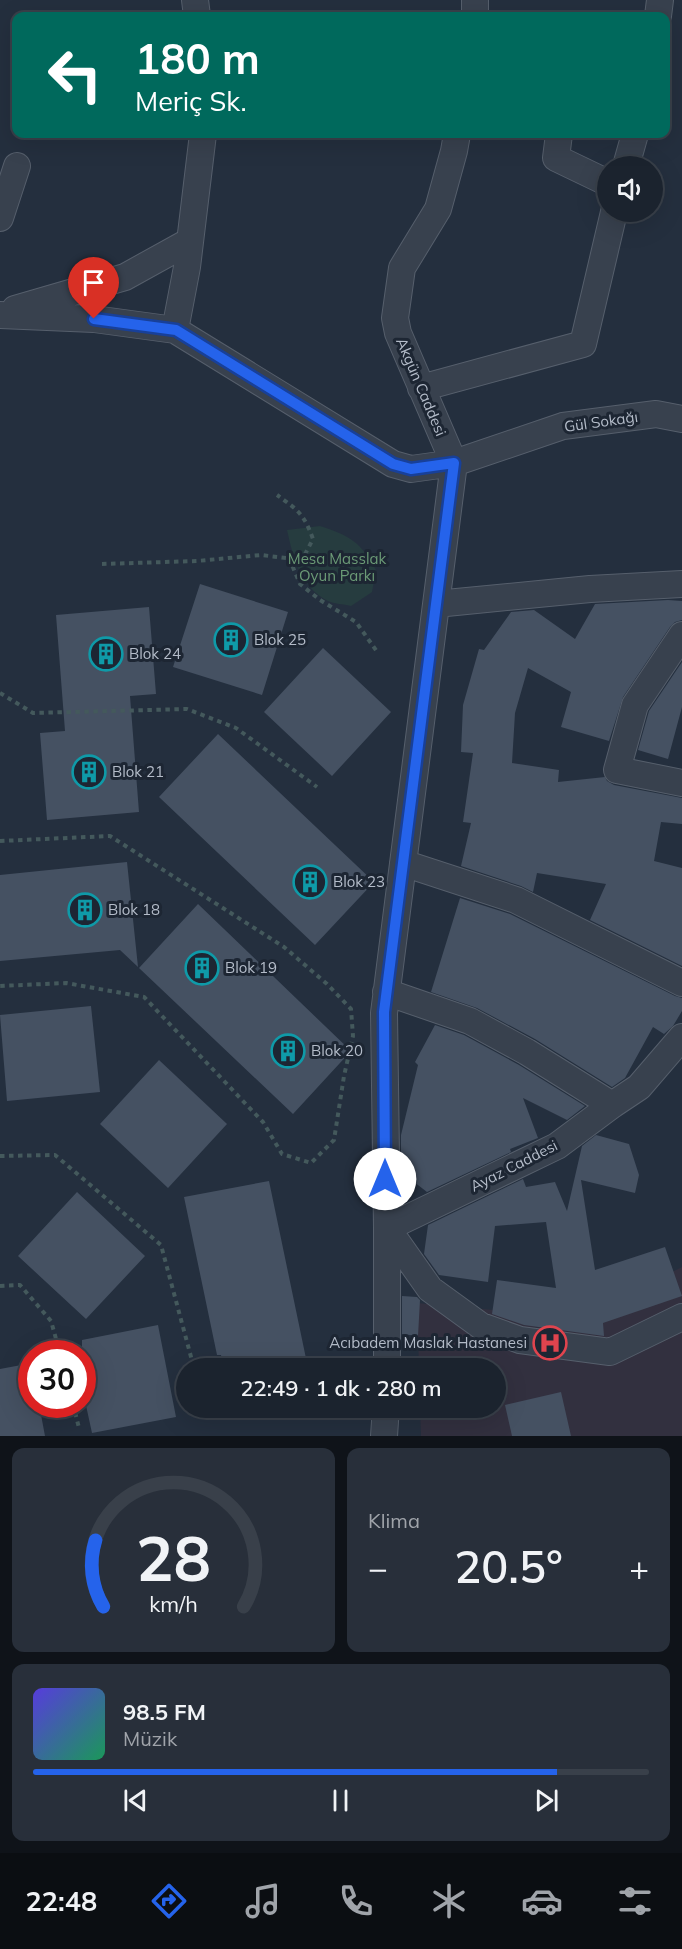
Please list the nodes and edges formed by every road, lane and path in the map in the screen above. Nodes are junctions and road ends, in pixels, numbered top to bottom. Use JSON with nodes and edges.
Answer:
{"nodes":[{"id":1,"x":203,"y":138,"type":"edge"},
{"id":2,"x":456,"y":138,"type":"edge"},
{"id":3,"x":558,"y":138,"type":"edge"},
{"id":4,"x":634,"y":138,"type":"edge"},
{"id":5,"x":629,"y":156,"type":"edge"},
{"id":6,"x":17,"y":166,"type":"dead end"},
{"id":7,"x":597,"y":178,"type":"edge"},
{"id":8,"x":0,"y":218,"type":"edge"},
{"id":9,"x":612,"y":222,"type":"edge"},
{"id":10,"x":190,"y":241,"type":"junction"},
{"id":11,"x":0,"y":314,"type":"edge"},
{"id":12,"x":176,"y":330,"type":"junction"},
{"id":13,"x":421,"y":388,"type":"junction"},
{"id":14,"x":682,"y":419,"type":"edge"},
{"id":15,"x":454,"y":463,"type":"junction"},
{"id":16,"x":277,"y":495,"type":"dead end"},
{"id":17,"x":289,"y":558,"type":"junction"},
{"id":18,"x":102,"y":564,"type":"dead end"},
{"id":19,"x":682,"y":584,"type":"edge"},
{"id":20,"x":436,"y":604,"type":"junction"},
{"id":21,"x":682,"y":635,"type":"edge"},
{"id":22,"x":378,"y":652,"type":"dead end"},
{"id":23,"x":0,"y":693,"type":"edge"},
{"id":24,"x":682,"y":783,"type":"edge"},
{"id":25,"x":317,"y":787,"type":"dead end"},
{"id":26,"x":0,"y":841,"type":"edge"},
{"id":27,"x":403,"y":863,"type":"junction"},
{"id":28,"x":682,"y":982,"type":"edge"},
{"id":29,"x":0,"y":986,"type":"edge"},
{"id":30,"x":386,"y":992,"type":"junction"},
{"id":31,"x":682,"y":1037,"type":"edge"},
{"id":32,"x":612,"y":1105,"type":"junction"},
{"id":33,"x":0,"y":1156,"type":"edge"},
{"id":34,"x":387,"y":1228,"type":"junction"},
{"id":35,"x":0,"y":1286,"type":"edge"},
{"id":36,"x":682,"y":1317,"type":"edge"},
{"id":37,"x":56,"y":1340,"type":"edge"},
{"id":38,"x":191,"y":1358,"type":"edge"},
{"id":39,"x":387,"y":1358,"type":"edge"},
{"id":40,"x":76,"y":1418,"type":"edge"},
{"id":41,"x":385,"y":1418,"type":"edge"},
{"id":42,"x":79,"y":1428,"type":"dead end"},
{"id":43,"x":384,"y":1436,"type":"edge"}],
"edges":[{"from":1,"to":10,"type":"street"},
{"from":2,"to":13,"type":"street","name":"Akgün Caddesi"},
{"from":3,"to":7,"type":"street"},
{"from":4,"to":5,"type":"street"},
{"from":6,"to":8,"type":"street"},
{"from":9,"to":13,"type":"street"},
{"from":10,"to":11,"type":"street"},
{"from":10,"to":12,"type":"street"},
{"from":11,"to":12,"type":"street"},
{"from":12,"to":15,"type":"street","name":"Gül Sokağı"},
{"from":13,"to":15,"type":"street","name":"Akgün Caddesi"},
{"from":14,"to":15,"type":"street","name":"Gül Sokağı"},
{"from":15,"to":20,"type":"street"},
{"from":16,"to":17,"type":"path"},
{"from":17,"to":18,"type":"path"},
{"from":17,"to":22,"type":"path"},
{"from":19,"to":20,"type":"street"},
{"from":20,"to":27,"type":"street"},
{"from":21,"to":24,"type":"street"},
{"from":23,"to":25,"type":"path"},
{"from":26,"to":29,"type":"path"},
{"from":27,"to":28,"type":"street"},
{"from":27,"to":30,"type":"street"},
{"from":30,"to":32,"type":"street"},
{"from":30,"to":34,"type":"street"},
{"from":31,"to":32,"type":"street","name":"Ayaz Caddesi"},
{"from":32,"to":34,"type":"street","name":"Ayaz Caddesi"},
{"from":33,"to":38,"type":"path"},
{"from":34,"to":36,"type":"street"},
{"from":34,"to":39,"type":"street"},
{"from":35,"to":37,"type":"path"},
{"from":40,"to":42,"type":"path"},
{"from":41,"to":43,"type":"street"}]}
